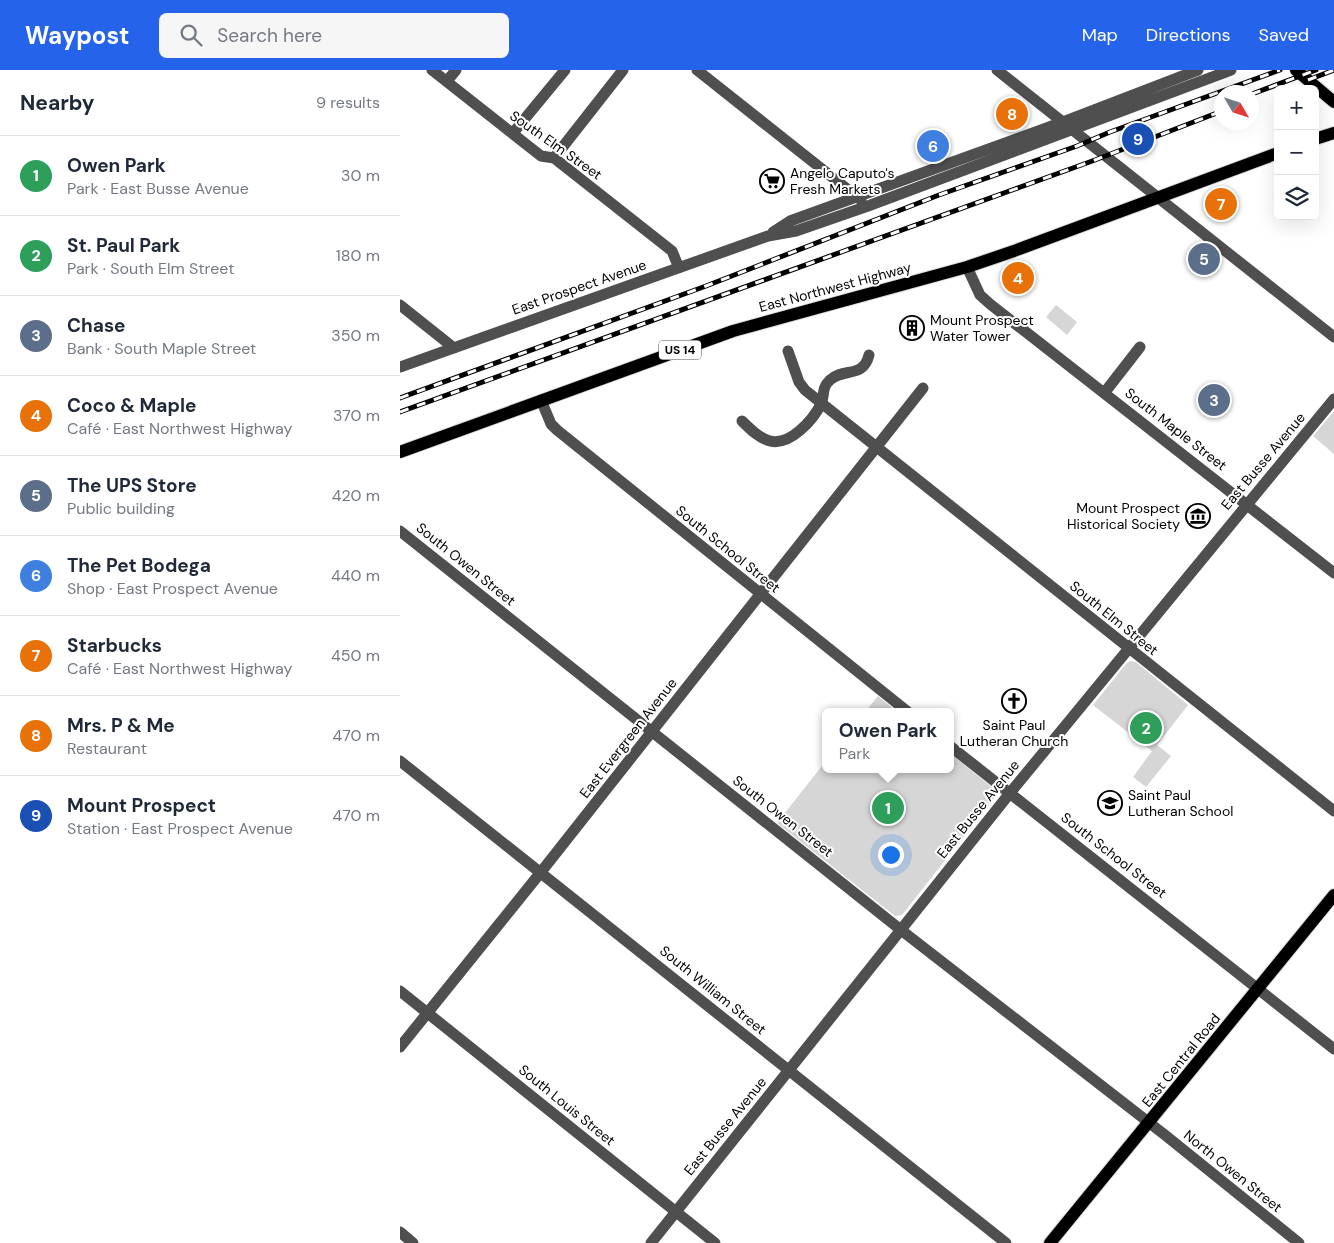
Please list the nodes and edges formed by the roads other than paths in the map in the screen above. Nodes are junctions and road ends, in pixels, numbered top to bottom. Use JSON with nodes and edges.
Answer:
{"nodes":[{"id":1,"x":432,"y":70,"type":"edge"},
{"id":2,"x":456,"y":70,"type":"edge"},
{"id":3,"x":565,"y":70,"type":"edge"},
{"id":4,"x":623,"y":70,"type":"edge"},
{"id":5,"x":697,"y":70,"type":"edge"},
{"id":6,"x":998,"y":70,"type":"edge"},
{"id":7,"x":1198,"y":70,"type":"edge"},
{"id":8,"x":1231,"y":70,"type":"edge"},
{"id":9,"x":1296,"y":70,"type":"edge"},
{"id":10,"x":447,"y":81,"type":"junction"},
{"id":11,"x":1334,"y":102,"type":"edge"},
{"id":12,"x":1063,"y":122,"type":"junction"},
{"id":13,"x":1073,"y":130,"type":"junction"},
{"id":14,"x":513,"y":133,"type":"junction"},
{"id":15,"x":1334,"y":133,"type":"edge"},
{"id":16,"x":1319,"y":138,"type":"edge"},
{"id":17,"x":1274,"y":155,"type":"edge"},
{"id":18,"x":554,"y":158,"type":"junction"},
{"id":19,"x":857,"y":197,"type":"junction"},
{"id":20,"x":1159,"y":198,"type":"junction"},
{"id":21,"x":868,"y":206,"type":"junction"},
{"id":22,"x":768,"y":236,"type":"junction"},
{"id":23,"x":967,"y":267,"type":"junction"},
{"id":24,"x":679,"y":268,"type":"junction"},
{"id":25,"x":400,"y":304,"type":"edge"},
{"id":26,"x":1334,"y":337,"type":"edge"},
{"id":27,"x":1140,"y":347,"type":"dead end"},
{"id":28,"x":454,"y":348,"type":"junction"},
{"id":29,"x":788,"y":351,"type":"dead end"},
{"id":30,"x":869,"y":355,"type":"dead end"},
{"id":31,"x":400,"y":367,"type":"edge"},
{"id":32,"x":923,"y":388,"type":"dead end"},
{"id":33,"x":1105,"y":392,"type":"junction"},
{"id":34,"x":1334,"y":399,"type":"edge"},
{"id":35,"x":541,"y":400,"type":"junction"},
{"id":36,"x":822,"y":402,"type":"junction"},
{"id":37,"x":742,"y":421,"type":"dead end"},
{"id":38,"x":877,"y":446,"type":"junction"},
{"id":39,"x":400,"y":452,"type":"edge"},
{"id":40,"x":1247,"y":504,"type":"junction"},
{"id":41,"x":400,"y":531,"type":"edge"},
{"id":42,"x":1334,"y":573,"type":"edge"},
{"id":43,"x":761,"y":594,"type":"junction"},
{"id":44,"x":1128,"y":648,"type":"junction"},
{"id":45,"x":903,"y":708,"type":"edge"},
{"id":46,"x":652,"y":732,"type":"junction"},
{"id":47,"x":954,"y":749,"type":"edge"},
{"id":48,"x":400,"y":761,"type":"edge"},
{"id":49,"x":1010,"y":792,"type":"junction"},
{"id":50,"x":1334,"y":812,"type":"edge"},
{"id":51,"x":541,"y":872,"type":"junction"},
{"id":52,"x":1334,"y":895,"type":"edge"},
{"id":53,"x":901,"y":930,"type":"junction"},
{"id":54,"x":1259,"y":988,"type":"junction"},
{"id":55,"x":400,"y":991,"type":"edge"},
{"id":56,"x":428,"y":1013,"type":"junction"},
{"id":57,"x":400,"y":1047,"type":"edge"},
{"id":58,"x":1334,"y":1049,"type":"edge"},
{"id":59,"x":789,"y":1070,"type":"junction"},
{"id":60,"x":1148,"y":1123,"type":"junction"},
{"id":61,"x":676,"y":1212,"type":"junction"},
{"id":62,"x":400,"y":1232,"type":"edge"},
{"id":63,"x":413,"y":1243,"type":"edge"},
{"id":64,"x":651,"y":1243,"type":"edge"},
{"id":65,"x":715,"y":1243,"type":"edge"},
{"id":66,"x":1006,"y":1243,"type":"edge"},
{"id":67,"x":1050,"y":1243,"type":"edge"},
{"id":68,"x":1299,"y":1243,"type":"edge"}],
"edges":[{"from":1,"to":10,"type":"street","name":"South Elm Street"},
{"from":2,"to":10,"type":"street"},
{"from":3,"to":14,"type":"street"},
{"from":4,"to":18,"type":"street"},
{"from":5,"to":19,"type":"street"},
{"from":6,"to":12,"type":"street"},
{"from":7,"to":12,"type":"street","name":"East Prospect Avenue"},
{"from":8,"to":13,"type":"street","name":"East Prospect Avenue"},
{"from":9,"to":11,"type":"main road"},
{"from":10,"to":14,"type":"street","name":"South Elm Street"},
{"from":12,"to":13,"type":"street"},
{"from":12,"to":19,"type":"street","name":"East Prospect Avenue"},
{"from":13,"to":20,"type":"street"},
{"from":13,"to":21,"type":"street","name":"East Prospect Avenue"},
{"from":14,"to":18,"type":"street","name":"South Elm Street"},
{"from":15,"to":16,"type":"main road"},
{"from":17,"to":20,"type":"main road","name":"East Northwest Highway","number":"US 14"},
{"from":18,"to":24,"type":"street","name":"South Elm Street"},
{"from":19,"to":21,"type":"street"},
{"from":19,"to":22,"type":"street","name":"East Prospect Avenue"},
{"from":20,"to":23,"type":"main road","name":"East Northwest Highway","number":"US 14"},
{"from":20,"to":26,"type":"street"},
{"from":21,"to":22,"type":"street","name":"East Prospect Avenue"},
{"from":22,"to":24,"type":"street","name":"East Prospect Avenue"},
{"from":23,"to":33,"type":"street","name":"South Maple Street"},
{"from":23,"to":35,"type":"main road","name":"East Northwest Highway","number":"US 14"},
{"from":24,"to":28,"type":"street","name":"East Prospect Avenue"},
{"from":25,"to":28,"type":"street"},
{"from":27,"to":33,"type":"street"},
{"from":28,"to":31,"type":"street","name":"East Prospect Avenue"},
{"from":29,"to":36,"type":"street","name":"South Elm Street"},
{"from":30,"to":36,"type":"street"},
{"from":32,"to":38,"type":"street","name":"East Evergreen Avenue"},
{"from":33,"to":40,"type":"street","name":"South Maple Street"},
{"from":34,"to":40,"type":"street","name":"East Busse Avenue"},
{"from":35,"to":39,"type":"main road","name":"East Northwest Highway","number":"US 14"},
{"from":35,"to":43,"type":"street","name":"South School Street"},
{"from":36,"to":37,"type":"street"},
{"from":36,"to":38,"type":"street","name":"South Elm Street"},
{"from":38,"to":43,"type":"street","name":"East Evergreen Avenue"},
{"from":38,"to":44,"type":"street","name":"South Elm Street"},
{"from":40,"to":42,"type":"street","name":"South Maple Street"},
{"from":40,"to":44,"type":"street","name":"East Busse Avenue"},
{"from":41,"to":46,"type":"street","name":"South Owen Street"},
{"from":43,"to":45,"type":"street","name":"South School Street"},
{"from":43,"to":46,"type":"street","name":"East Evergreen Avenue"},
{"from":44,"to":49,"type":"street","name":"East Busse Avenue"},
{"from":44,"to":50,"type":"street","name":"South Elm Street"},
{"from":46,"to":51,"type":"street","name":"East Evergreen Avenue"},
{"from":46,"to":53,"type":"street","name":"South Owen Street"},
{"from":47,"to":49,"type":"street","name":"South School Street"},
{"from":48,"to":51,"type":"street","name":"South William Street"},
{"from":49,"to":53,"type":"street","name":"East Busse Avenue"},
{"from":49,"to":54,"type":"street","name":"South School Street"},
{"from":51,"to":56,"type":"street","name":"East Evergreen Avenue"},
{"from":51,"to":59,"type":"street","name":"South William Street"},
{"from":52,"to":54,"type":"main road","name":"East Central Road"},
{"from":53,"to":59,"type":"street","name":"East Busse Avenue"},
{"from":53,"to":60,"type":"street","name":"South Owen Street"},
{"from":54,"to":58,"type":"street","name":"South School Street"},
{"from":54,"to":60,"type":"main road","name":"East Central Road"},
{"from":55,"to":56,"type":"street","name":"South Louis Street"},
{"from":56,"to":57,"type":"street","name":"East Evergreen Avenue"},
{"from":56,"to":61,"type":"street","name":"South Louis Street"},
{"from":59,"to":61,"type":"street","name":"East Busse Avenue"},
{"from":59,"to":66,"type":"street","name":"South William Street"},
{"from":60,"to":67,"type":"main road","name":"East Central Road"},
{"from":60,"to":68,"type":"street","name":"North Owen Street"},
{"from":61,"to":64,"type":"street","name":"East Busse Avenue"},
{"from":61,"to":65,"type":"street","name":"South Louis Street"},
{"from":62,"to":63,"type":"street"}]}
